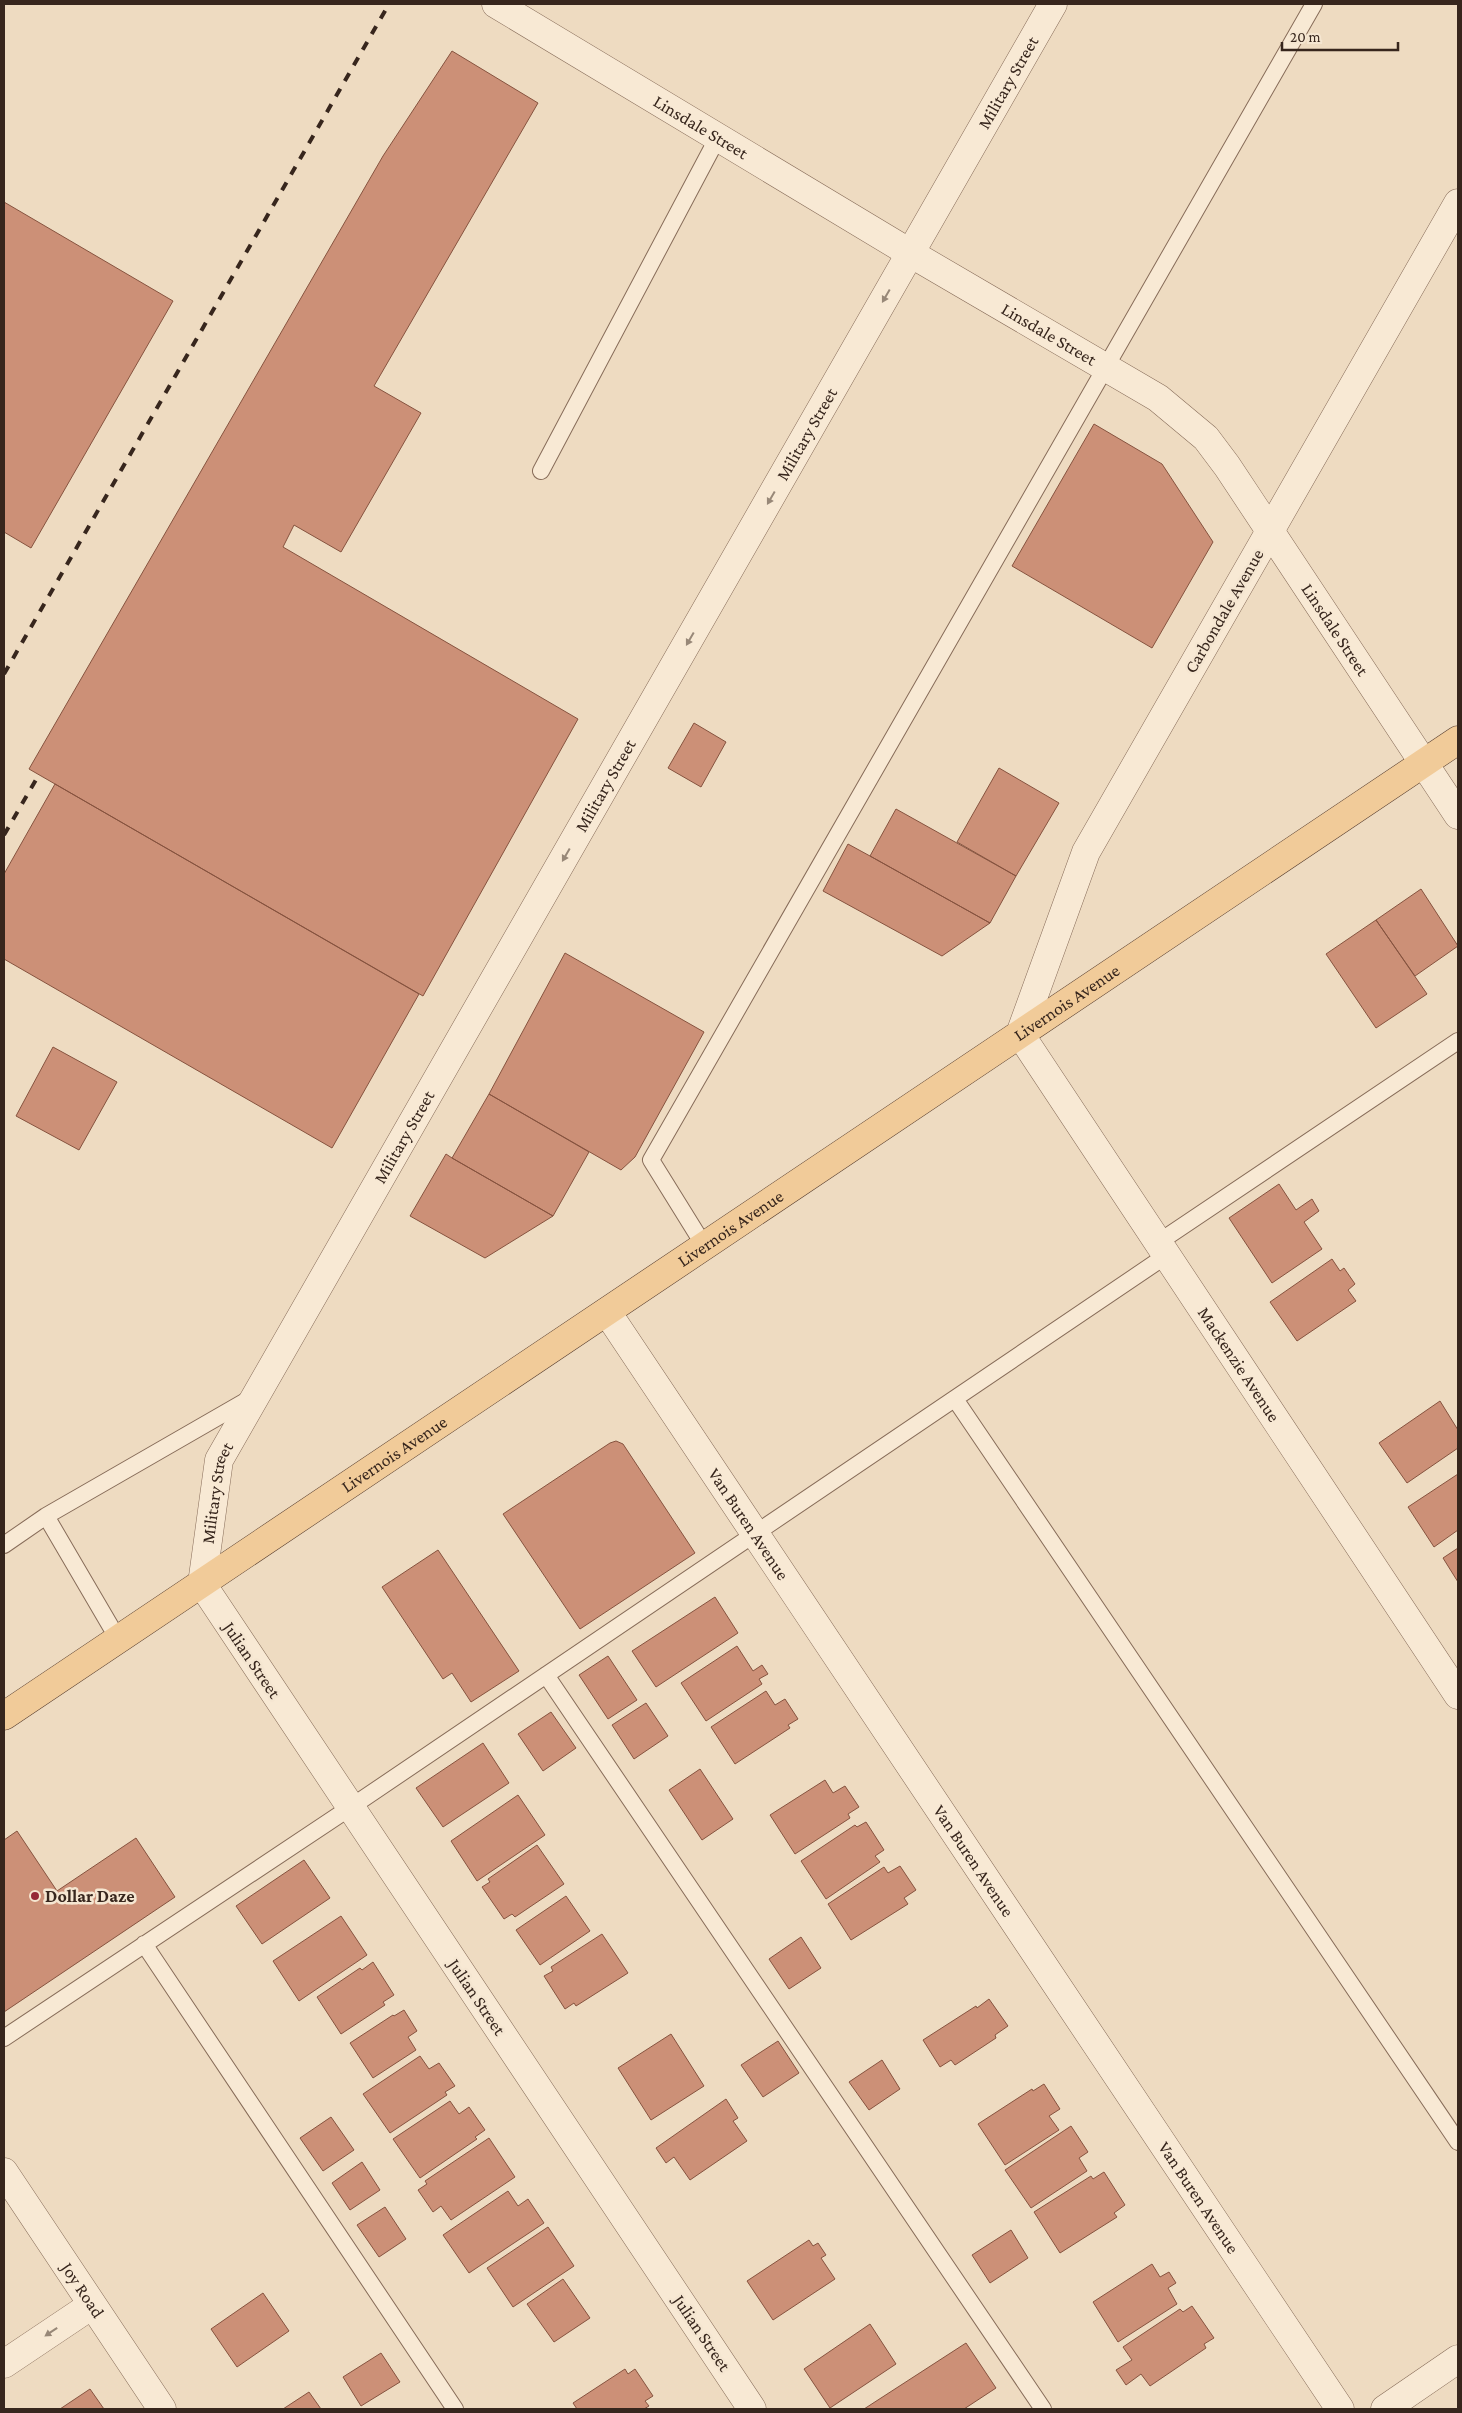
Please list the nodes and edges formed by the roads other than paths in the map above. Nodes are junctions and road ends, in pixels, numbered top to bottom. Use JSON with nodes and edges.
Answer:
{"nodes":[{"id":1,"x":496,"y":4,"type":"edge"},
{"id":2,"x":1053,"y":4,"type":"edge"},
{"id":3,"x":1314,"y":4,"type":"edge"},
{"id":4,"x":718,"y":137,"type":"junction"},
{"id":5,"x":1458,"y":203,"type":"edge"},
{"id":6,"x":910,"y":254,"type":"junction"},
{"id":7,"x":1106,"y":367,"type":"junction"},
{"id":8,"x":541,"y":471,"type":"dead end"},
{"id":9,"x":1270,"y":532,"type":"junction"},
{"id":10,"x":1458,"y":740,"type":"edge"},
{"id":11,"x":1424,"y":763,"type":"junction"},
{"id":12,"x":1458,"y":815,"type":"edge"},
{"id":13,"x":1020,"y":1034,"type":"junction"},
{"id":14,"x":1458,"y":1041,"type":"edge"},
{"id":15,"x":705,"y":1247,"type":"junction"},
{"id":16,"x":1163,"y":1249,"type":"junction"},
{"id":17,"x":607,"y":1312,"type":"junction"},
{"id":18,"x":256,"y":1395,"type":"junction"},
{"id":19,"x":955,"y":1399,"type":"junction"},
{"id":20,"x":46,"y":1516,"type":"junction"},
{"id":21,"x":756,"y":1533,"type":"junction"},
{"id":22,"x":4,"y":1546,"type":"edge"},
{"id":23,"x":202,"y":1584,"type":"junction"},
{"id":24,"x":118,"y":1639,"type":"junction"},
{"id":25,"x":546,"y":1675,"type":"junction"},
{"id":26,"x":1458,"y":1695,"type":"edge"},
{"id":27,"x":4,"y":1716,"type":"edge"},
{"id":28,"x":351,"y":1807,"type":"junction"},
{"id":29,"x":144,"y":1944,"type":"junction"},
{"id":30,"x":4,"y":2038,"type":"edge"},
{"id":31,"x":1458,"y":2142,"type":"edge"},
{"id":32,"x":4,"y":2172,"type":"edge"},
{"id":33,"x":92,"y":2305,"type":"junction"},
{"id":34,"x":1458,"y":2359,"type":"edge"},
{"id":35,"x":4,"y":2364,"type":"edge"},
{"id":36,"x":162,"y":2409,"type":"edge"},
{"id":37,"x":455,"y":2409,"type":"edge"},
{"id":38,"x":752,"y":2409,"type":"edge"},
{"id":39,"x":1043,"y":2409,"type":"edge"},
{"id":40,"x":1340,"y":2409,"type":"edge"},
{"id":41,"x":1385,"y":2409,"type":"edge"}],
"edges":[{"from":1,"to":4,"type":"street","name":"Linsdale Street"},
{"from":2,"to":6,"type":"street","name":"Military Street"},
{"from":3,"to":7,"type":"lane"},
{"from":4,"to":6,"type":"street","name":"Linsdale Street"},
{"from":4,"to":8,"type":"lane"},
{"from":5,"to":9,"type":"street","name":"Carbondale Avenue"},
{"from":6,"to":7,"type":"street","name":"Linsdale Street"},
{"from":6,"to":18,"type":"street","name":"Military Street","one_way":true},
{"from":7,"to":9,"type":"street","name":"Linsdale Street"},
{"from":7,"to":15,"type":"lane"},
{"from":9,"to":11,"type":"street","name":"Linsdale Street"},
{"from":9,"to":13,"type":"street","name":"Carbondale Avenue"},
{"from":10,"to":11,"type":"main road","name":"Livernois Avenue"},
{"from":11,"to":12,"type":"street","name":"Linsdale Street"},
{"from":11,"to":13,"type":"main road","name":"Livernois Avenue"},
{"from":13,"to":15,"type":"main road","name":"Livernois Avenue"},
{"from":13,"to":16,"type":"street","name":"Mackenzie Avenue"},
{"from":14,"to":16,"type":"lane"},
{"from":15,"to":17,"type":"main road","name":"Livernois Avenue"},
{"from":16,"to":19,"type":"lane"},
{"from":16,"to":26,"type":"street","name":"Mackenzie Avenue"},
{"from":17,"to":21,"type":"street","name":"Van Buren Avenue"},
{"from":17,"to":23,"type":"main road","name":"Livernois Avenue"},
{"from":18,"to":20,"type":"lane"},
{"from":18,"to":23,"type":"street","name":"Military Street"},
{"from":19,"to":21,"type":"lane"},
{"from":19,"to":31,"type":"lane"},
{"from":20,"to":22,"type":"lane"},
{"from":20,"to":24,"type":"lane"},
{"from":21,"to":25,"type":"lane"},
{"from":21,"to":40,"type":"street","name":"Van Buren Avenue"},
{"from":23,"to":24,"type":"main road","name":"Livernois Avenue"},
{"from":23,"to":28,"type":"street","name":"Julian Street"},
{"from":24,"to":27,"type":"main road","name":"Livernois Avenue"},
{"from":25,"to":28,"type":"lane"},
{"from":25,"to":39,"type":"lane"},
{"from":28,"to":29,"type":"lane"},
{"from":28,"to":38,"type":"street","name":"Julian Street"},
{"from":29,"to":30,"type":"lane"},
{"from":29,"to":37,"type":"lane"},
{"from":32,"to":33,"type":"street","name":"Joy Road"},
{"from":33,"to":35,"type":"street","one_way":true},
{"from":33,"to":36,"type":"street","name":"Joy Road"},
{"from":34,"to":41,"type":"street"}]}
